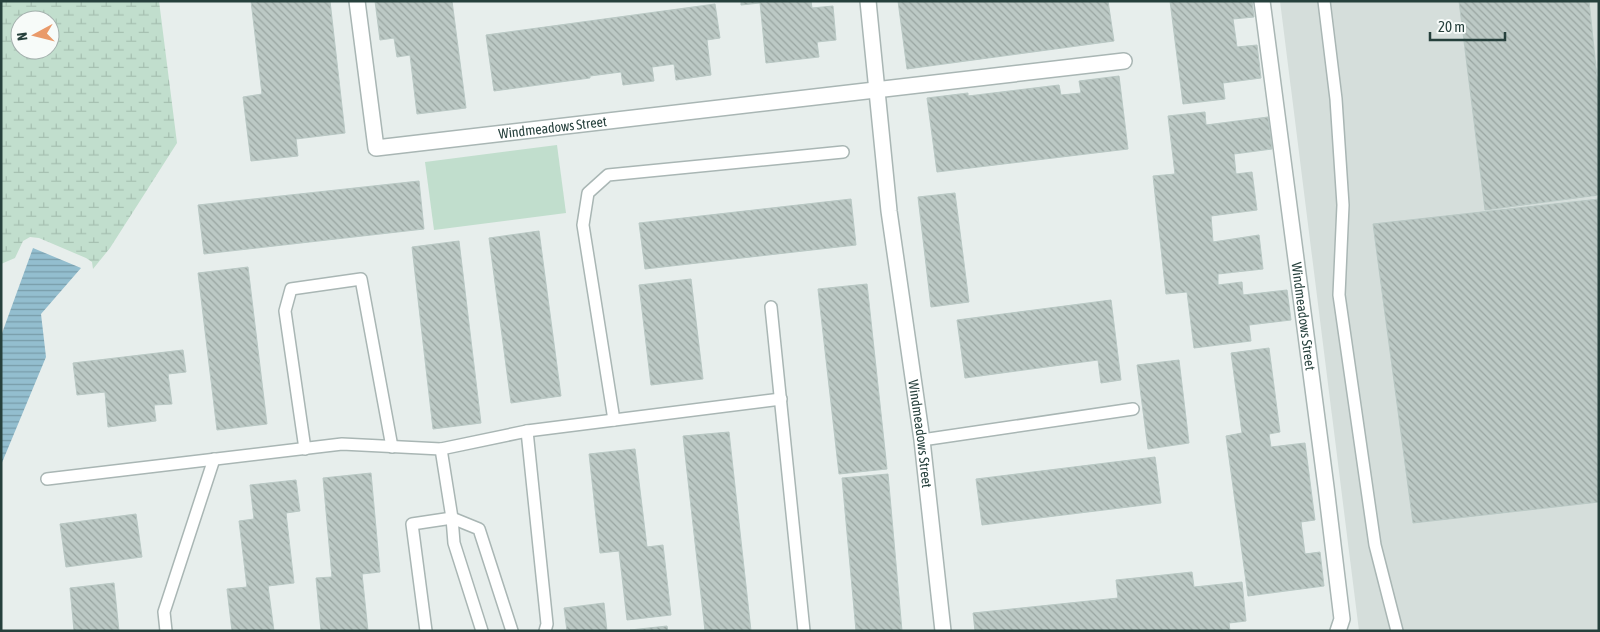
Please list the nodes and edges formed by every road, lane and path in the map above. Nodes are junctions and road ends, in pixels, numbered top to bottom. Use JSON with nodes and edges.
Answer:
{"nodes":[{"id":1,"x":357,"y":1,"type":"edge"},
{"id":2,"x":868,"y":1,"type":"edge"},
{"id":3,"x":1262,"y":1,"type":"edge"},
{"id":4,"x":1324,"y":1,"type":"edge"},
{"id":5,"x":1124,"y":61,"type":"dead end"},
{"id":6,"x":877,"y":89,"type":"junction"},
{"id":7,"x":843,"y":152,"type":"dead end"},
{"id":8,"x":771,"y":308,"type":"dead end"},
{"id":9,"x":781,"y":399,"type":"junction"},
{"id":10,"x":1133,"y":409,"type":"dead end"},
{"id":11,"x":614,"y":420,"type":"junction"},
{"id":12,"x":527,"y":431,"type":"junction"},
{"id":13,"x":922,"y":440,"type":"junction"},
{"id":14,"x":392,"y":447,"type":"junction"},
{"id":15,"x":305,"y":448,"type":"junction"},
{"id":16,"x":441,"y":449,"type":"junction"},
{"id":17,"x":214,"y":459,"type":"junction"},
{"id":18,"x":47,"y":479,"type":"dead end"},
{"id":19,"x":452,"y":518,"type":"junction"},
{"id":20,"x":546,"y":628,"type":"edge"},
{"id":21,"x":166,"y":631,"type":"edge"},
{"id":22,"x":426,"y":631,"type":"edge"},
{"id":23,"x":482,"y":631,"type":"edge"},
{"id":24,"x":512,"y":631,"type":"edge"},
{"id":25,"x":804,"y":631,"type":"edge"},
{"id":26,"x":943,"y":631,"type":"edge"},
{"id":27,"x":1338,"y":631,"type":"edge"},
{"id":28,"x":1397,"y":631,"type":"edge"}],
"edges":[{"from":1,"to":6,"type":"street","name":"Windmeadows Street"},
{"from":2,"to":6,"type":"street","name":"Windmeadows Street"},
{"from":3,"to":27,"type":"street","name":"Windmeadows Street"},
{"from":4,"to":28,"type":"lane"},
{"from":5,"to":6,"type":"street","name":"Windmeadows Street"},
{"from":6,"to":13,"type":"street","name":"Windmeadows Street"},
{"from":7,"to":11,"type":"lane"},
{"from":8,"to":9,"type":"lane"},
{"from":9,"to":11,"type":"lane"},
{"from":9,"to":25,"type":"lane"},
{"from":10,"to":13,"type":"lane"},
{"from":11,"to":12,"type":"lane"},
{"from":12,"to":16,"type":"lane"},
{"from":12,"to":20,"type":"lane"},
{"from":13,"to":26,"type":"street","name":"Windmeadows Street"},
{"from":14,"to":15,"type":"lane"},
{"from":14,"to":15,"type":"lane"},
{"from":14,"to":16,"type":"lane"},
{"from":15,"to":17,"type":"lane"},
{"from":16,"to":19,"type":"lane"},
{"from":17,"to":18,"type":"lane"},
{"from":17,"to":21,"type":"lane"},
{"from":19,"to":22,"type":"lane"},
{"from":19,"to":23,"type":"lane"},
{"from":19,"to":24,"type":"lane"}]}
